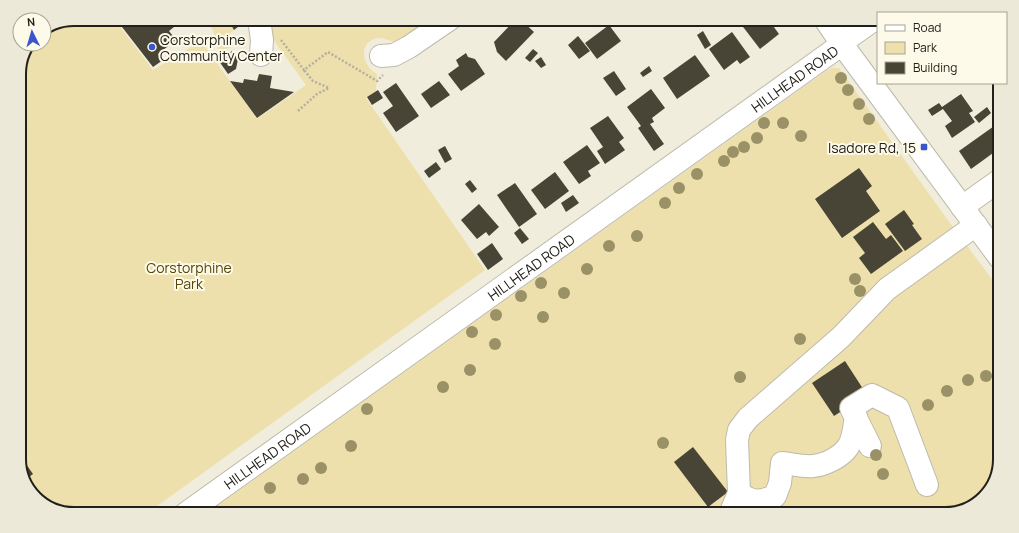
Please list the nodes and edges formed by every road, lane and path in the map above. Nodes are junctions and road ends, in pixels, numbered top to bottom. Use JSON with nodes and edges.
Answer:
{"nodes":[{"id":1,"x":260,"y":26,"type":"edge"},
{"id":2,"x":264,"y":26,"type":"edge"},
{"id":3,"x":440,"y":26,"type":"edge"},
{"id":4,"x":830,"y":26,"type":"edge"},
{"id":5,"x":865,"y":26,"type":"edge"},
{"id":6,"x":841,"y":43,"type":"junction"},
{"id":7,"x":261,"y":55,"type":"dead end"},
{"id":8,"x":384,"y":63,"type":"joint"},
{"id":9,"x":304,"y":70,"type":"junction"},
{"id":10,"x":298,"y":111,"type":"dead end"},
{"id":11,"x":993,"y":185,"type":"edge"},
{"id":12,"x":962,"y":207,"type":"junction"},
{"id":13,"x":976,"y":225,"type":"junction"},
{"id":14,"x":993,"y":248,"type":"edge"},
{"id":15,"x":856,"y":417,"type":"junction"},
{"id":16,"x":870,"y":446,"type":"dead end"},
{"id":17,"x":928,"y":486,"type":"dead end"},
{"id":18,"x":739,"y":493,"type":"junction"},
{"id":19,"x":195,"y":507,"type":"edge"},
{"id":20,"x":733,"y":507,"type":"edge"}],
"edges":[{"from":1,"to":7,"type":"street"},
{"from":2,"to":9,"type":"path"},
{"from":3,"to":8,"type":"street"},
{"from":4,"to":6,"type":"street"},
{"from":5,"to":6,"type":"street","name":"HILLHEAD ROAD"},
{"from":6,"to":12,"type":"street"},
{"from":6,"to":19,"type":"street","name":"HILLHEAD ROAD"},
{"from":8,"to":9,"type":"path"},
{"from":9,"to":10,"type":"path"},
{"from":11,"to":12,"type":"street"},
{"from":12,"to":13,"type":"street"},
{"from":13,"to":14,"type":"street"},
{"from":13,"to":18,"type":"street"},
{"from":15,"to":16,"type":"street"},
{"from":15,"to":17,"type":"street"},
{"from":15,"to":18,"type":"street"},
{"from":18,"to":20,"type":"street"}]}
